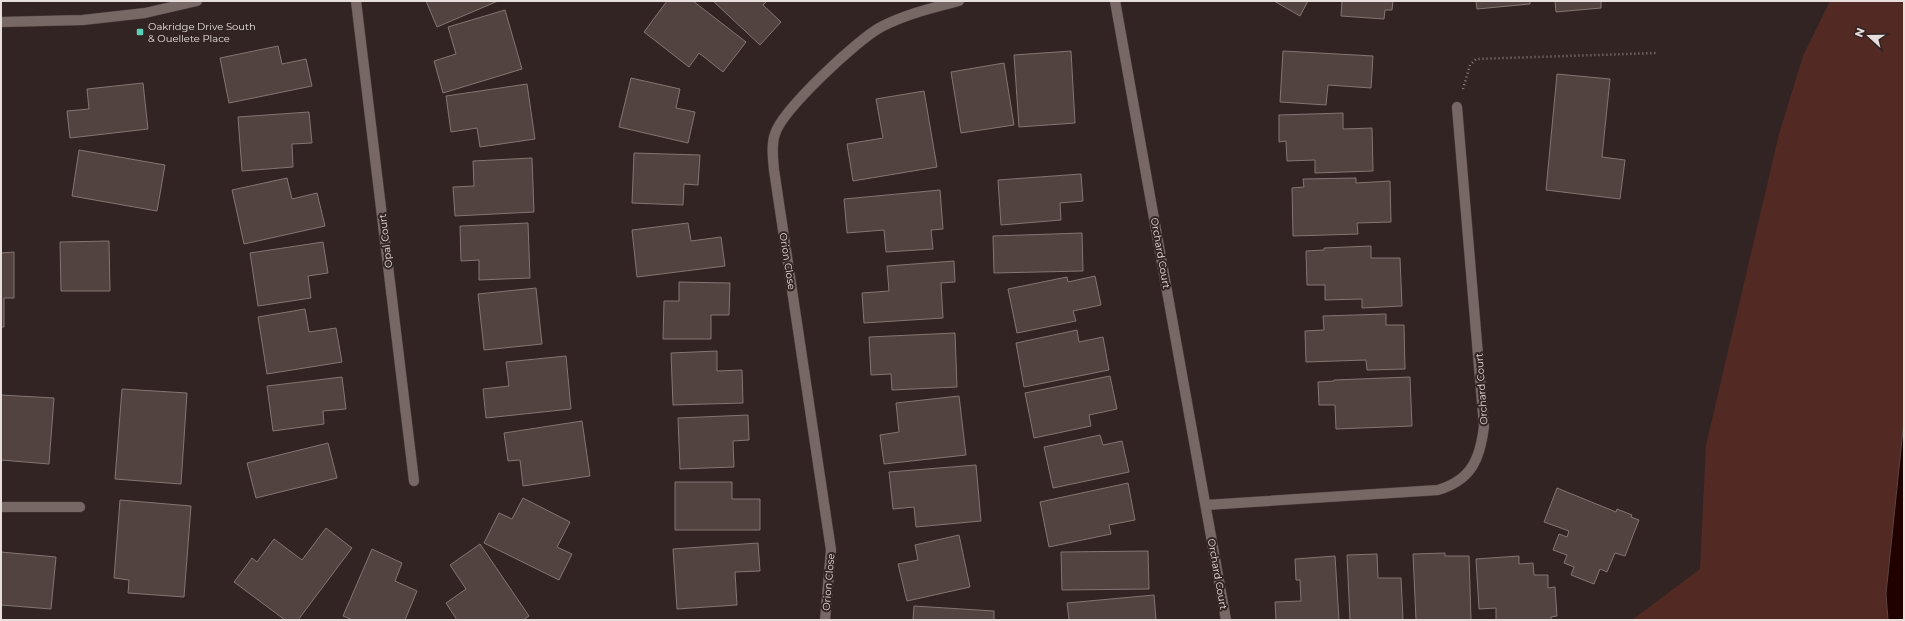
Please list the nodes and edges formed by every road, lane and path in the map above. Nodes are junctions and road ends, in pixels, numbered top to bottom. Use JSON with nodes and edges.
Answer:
{"nodes":[{"id":1,"x":197,"y":1,"type":"edge"},
{"id":2,"x":356,"y":1,"type":"edge"},
{"id":3,"x":959,"y":1,"type":"edge"},
{"id":4,"x":1115,"y":1,"type":"edge"},
{"id":5,"x":1,"y":22,"type":"edge"},
{"id":6,"x":1657,"y":53,"type":"dead end"},
{"id":7,"x":1457,"y":107,"type":"joint"},
{"id":8,"x":414,"y":481,"type":"dead end"},
{"id":9,"x":1206,"y":505,"type":"junction"},
{"id":10,"x":1,"y":506,"type":"edge"},
{"id":11,"x":80,"y":507,"type":"dead end"},
{"id":12,"x":825,"y":620,"type":"edge"},
{"id":13,"x":1226,"y":620,"type":"edge"}],
"edges":[{"from":1,"to":5,"type":"street"},
{"from":2,"to":8,"type":"street","name":"Opal Court"},
{"from":3,"to":12,"type":"street","name":"Orion Close"},
{"from":4,"to":9,"type":"street","name":"Orchard Court"},
{"from":6,"to":7,"type":"path"},
{"from":7,"to":9,"type":"street","name":"Orchard Court"},
{"from":9,"to":13,"type":"street","name":"Orchard Court"},
{"from":10,"to":11,"type":"street"}]}
